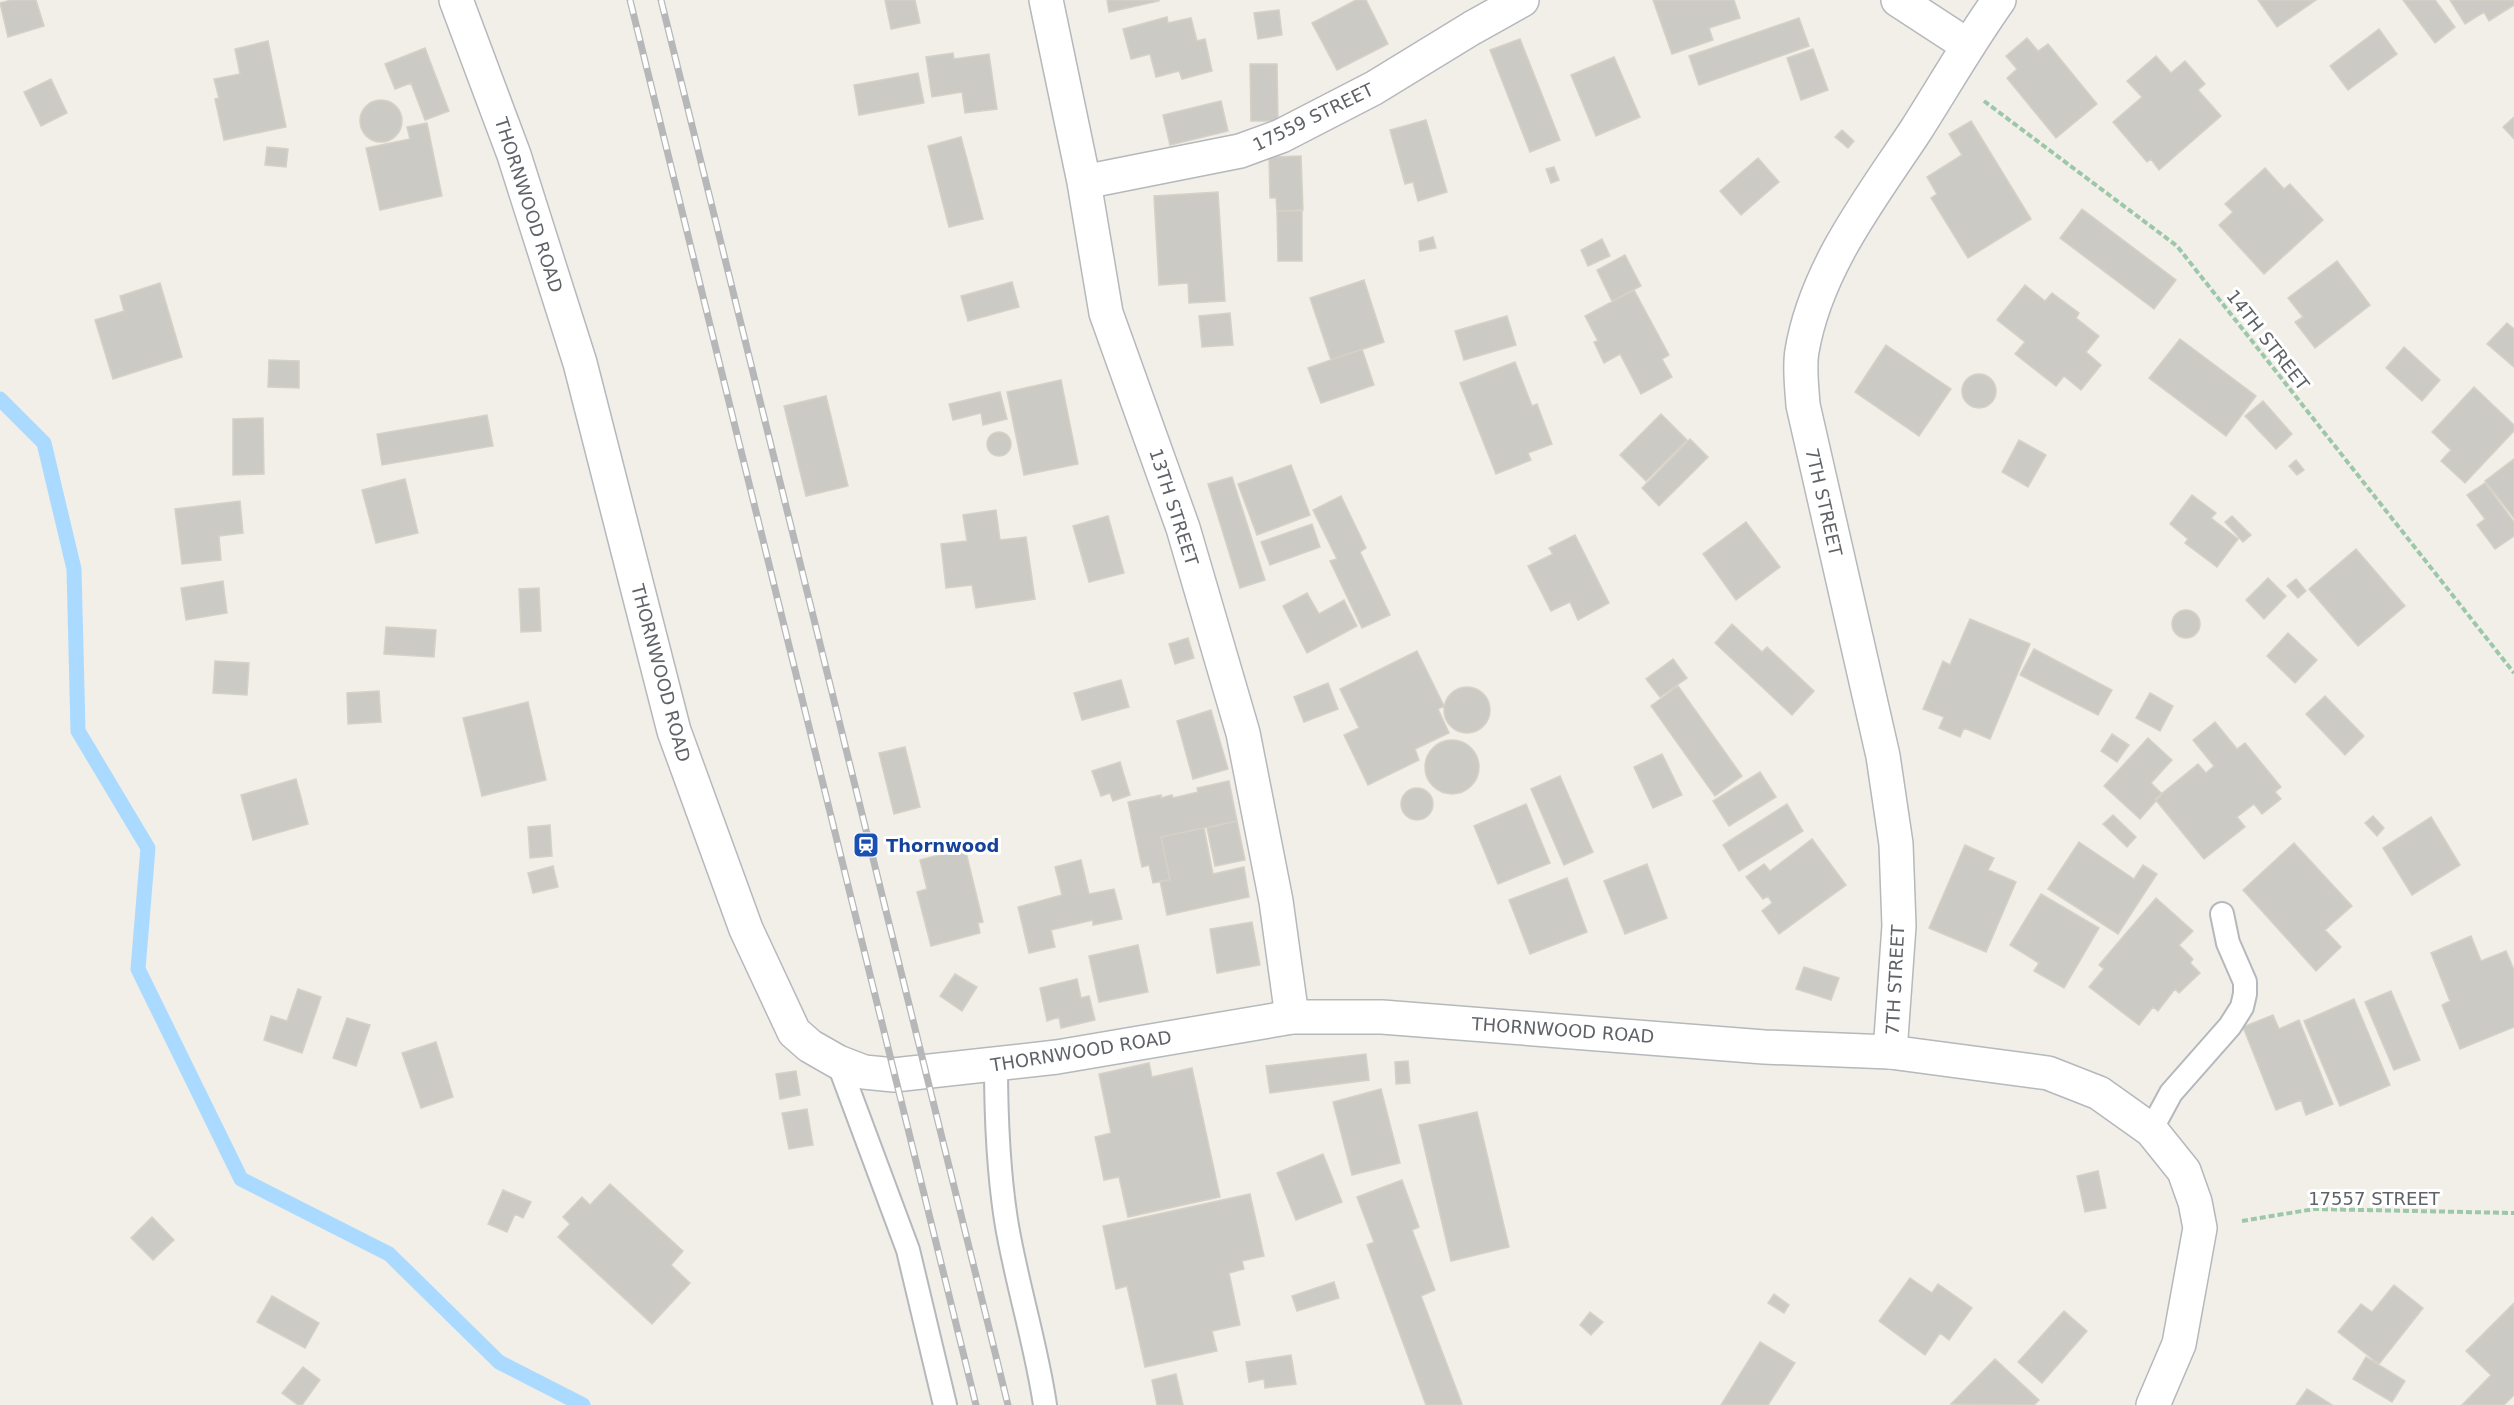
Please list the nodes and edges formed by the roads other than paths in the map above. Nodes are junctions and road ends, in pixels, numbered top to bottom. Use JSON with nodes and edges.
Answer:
{"nodes":[{"id":1,"x":456,"y":0,"type":"edge"},
{"id":2,"x":1046,"y":0,"type":"edge"},
{"id":3,"x":1522,"y":0,"type":"edge"},
{"id":4,"x":1898,"y":0,"type":"edge"},
{"id":5,"x":1999,"y":0,"type":"edge"},
{"id":6,"x":1967,"y":45,"type":"junction"},
{"id":7,"x":1084,"y":182,"type":"junction"},
{"id":8,"x":2222,"y":914,"type":"dead end"},
{"id":9,"x":1292,"y":1017,"type":"junction"},
{"id":10,"x":1890,"y":1052,"type":"junction"},
{"id":11,"x":838,"y":1062,"type":"junction"},
{"id":12,"x":996,"y":1064,"type":"junction"},
{"id":13,"x":2151,"y":1130,"type":"junction"},
{"id":14,"x":945,"y":1405,"type":"edge"},
{"id":15,"x":1045,"y":1405,"type":"edge"},
{"id":16,"x":2153,"y":1405,"type":"edge"}],
"edges":[{"from":1,"to":11,"type":"street","name":"THORNWOOD ROAD"},
{"from":2,"to":7,"type":"street","name":"13TH STREET"},
{"from":3,"to":7,"type":"street","name":"17559 STREET"},
{"from":4,"to":6,"type":"street"},
{"from":5,"to":6,"type":"street","name":"7TH STREET"},
{"from":6,"to":10,"type":"street","name":"7TH STREET"},
{"from":7,"to":9,"type":"street","name":"13TH STREET"},
{"from":8,"to":13,"type":"lane"},
{"from":9,"to":10,"type":"street","name":"THORNWOOD ROAD"},
{"from":9,"to":12,"type":"street","name":"THORNWOOD ROAD"},
{"from":10,"to":13,"type":"street","name":"THORNWOOD ROAD"},
{"from":11,"to":12,"type":"street","name":"THORNWOOD ROAD"},
{"from":11,"to":14,"type":"lane"},
{"from":12,"to":15,"type":"lane"},
{"from":13,"to":16,"type":"street","name":"THORNWOOD ROAD"}]}
